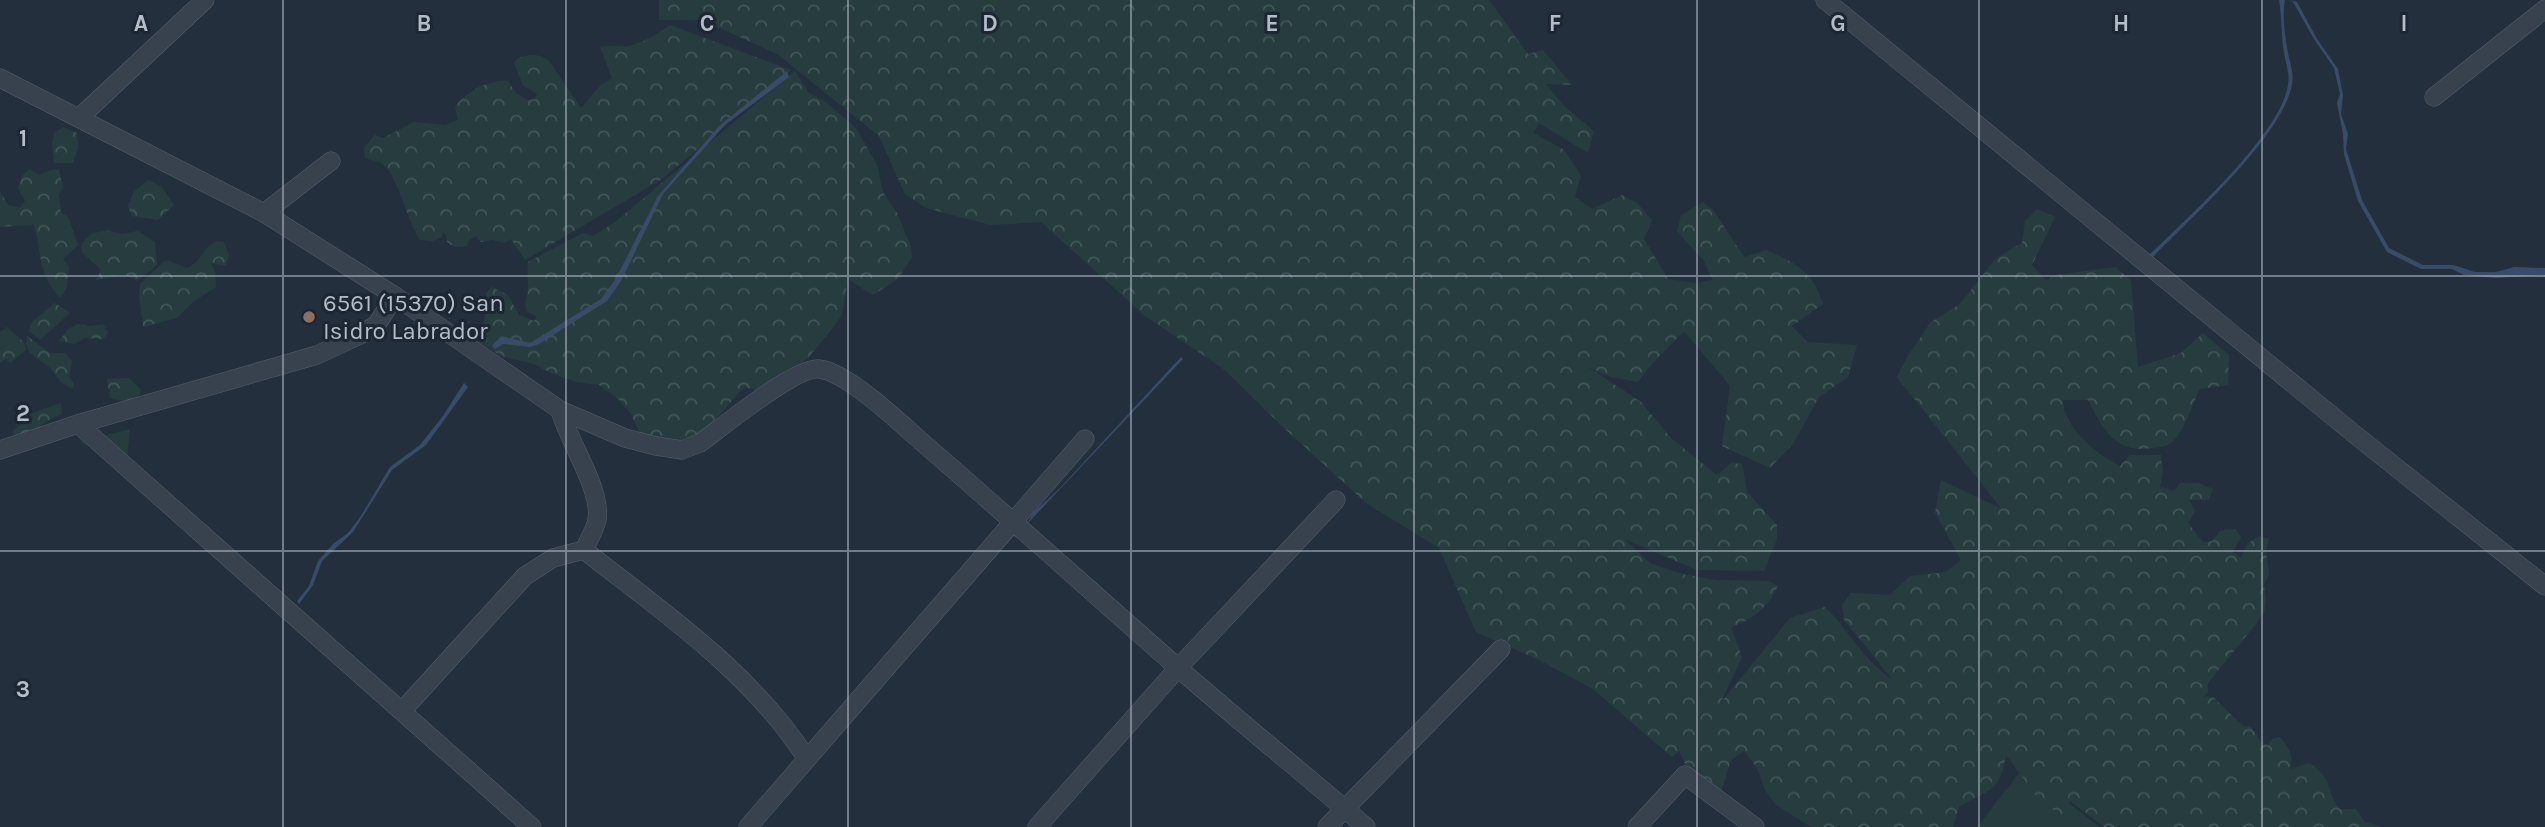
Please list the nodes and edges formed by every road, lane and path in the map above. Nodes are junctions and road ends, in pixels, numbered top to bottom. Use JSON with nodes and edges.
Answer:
{"nodes":[{"id":1,"x":205,"y":0,"type":"edge"},
{"id":2,"x":1825,"y":0,"type":"edge"},
{"id":3,"x":2545,"y":9,"type":"edge"},
{"id":4,"x":0,"y":78,"type":"edge"},
{"id":5,"x":2434,"y":97,"type":"dead end"},
{"id":6,"x":80,"y":117,"type":"junction"},
{"id":7,"x":331,"y":161,"type":"dead end"},
{"id":8,"x":264,"y":212,"type":"junction"},
{"id":9,"x":395,"y":296,"type":"junction"},
{"id":10,"x":560,"y":410,"type":"junction"},
{"id":11,"x":78,"y":424,"type":"junction"},
{"id":12,"x":1085,"y":439,"type":"dead end"},
{"id":13,"x":0,"y":450,"type":"edge"},
{"id":14,"x":1336,"y":500,"type":"dead end"},
{"id":15,"x":1013,"y":521,"type":"junction"},
{"id":16,"x":584,"y":550,"type":"junction"},
{"id":17,"x":2545,"y":586,"type":"edge"},
{"id":18,"x":1501,"y":649,"type":"dead end"},
{"id":19,"x":1178,"y":668,"type":"junction"},
{"id":20,"x":402,"y":711,"type":"junction"},
{"id":21,"x":807,"y":760,"type":"junction"},
{"id":22,"x":1344,"y":808,"type":"junction"},
{"id":23,"x":532,"y":827,"type":"edge"},
{"id":24,"x":748,"y":827,"type":"edge"},
{"id":25,"x":1037,"y":827,"type":"edge"},
{"id":26,"x":1327,"y":827,"type":"edge"},
{"id":27,"x":1366,"y":827,"type":"edge"},
{"id":28,"x":1637,"y":827,"type":"edge"},
{"id":29,"x":1755,"y":827,"type":"edge"}],
"edges":[{"from":1,"to":6,"type":"street"},
{"from":2,"to":17,"type":"street"},
{"from":3,"to":5,"type":"street"},
{"from":4,"to":6,"type":"street"},
{"from":6,"to":8,"type":"street"},
{"from":7,"to":8,"type":"street"},
{"from":8,"to":9,"type":"street"},
{"from":9,"to":10,"type":"street"},
{"from":9,"to":11,"type":"street"},
{"from":10,"to":15,"type":"street"},
{"from":10,"to":16,"type":"street"},
{"from":11,"to":13,"type":"street"},
{"from":11,"to":20,"type":"street"},
{"from":12,"to":15,"type":"street"},
{"from":14,"to":19,"type":"street"},
{"from":15,"to":19,"type":"street"},
{"from":15,"to":21,"type":"street"},
{"from":16,"to":20,"type":"street"},
{"from":16,"to":21,"type":"street"},
{"from":18,"to":22,"type":"street"},
{"from":19,"to":22,"type":"street"},
{"from":19,"to":25,"type":"street"},
{"from":20,"to":23,"type":"street"},
{"from":21,"to":24,"type":"street"},
{"from":22,"to":26,"type":"street"},
{"from":22,"to":27,"type":"street"},
{"from":28,"to":29,"type":"street"}]}
